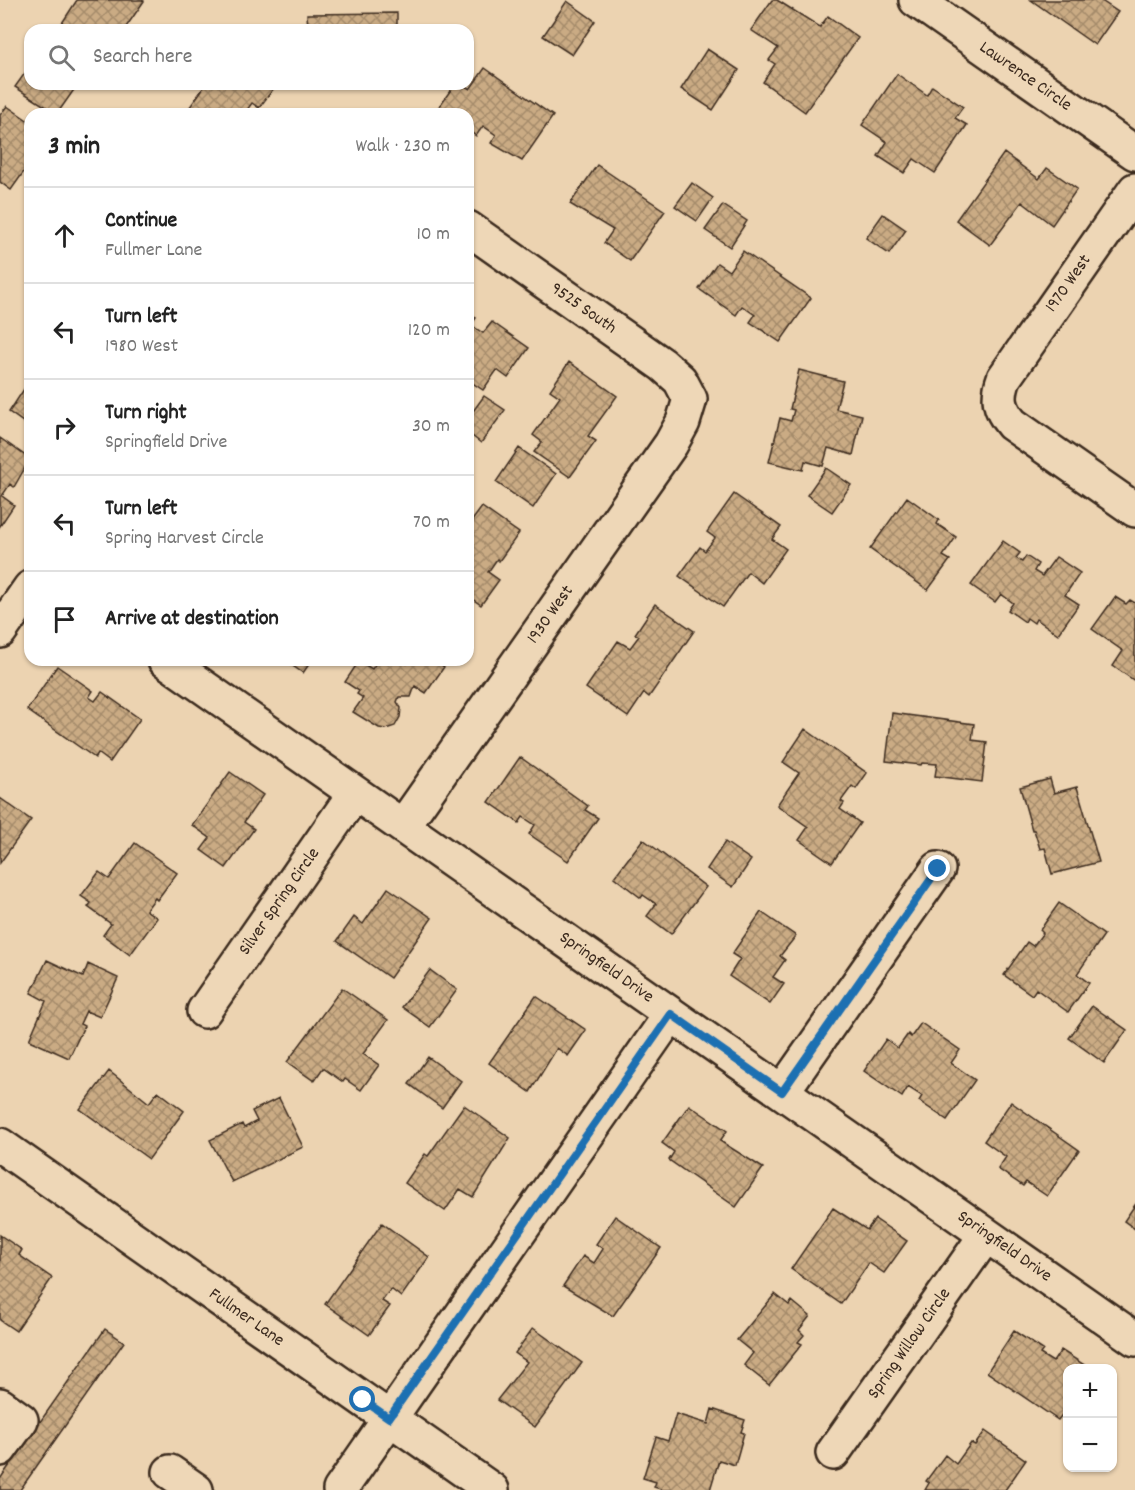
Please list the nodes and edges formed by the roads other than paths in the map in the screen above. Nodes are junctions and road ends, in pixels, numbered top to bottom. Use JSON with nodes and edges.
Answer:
{"nodes":[{"id":1,"x":916,"y":0,"type":"edge"},
{"id":2,"x":1135,"y":153,"type":"edge"},
{"id":3,"x":1135,"y":190,"type":"edge"},
{"id":4,"x":474,"y":232,"type":"edge"},
{"id":5,"x":690,"y":399,"type":"joint"},
{"id":6,"x":1135,"y":510,"type":"edge"},
{"id":7,"x":24,"y":597,"type":"edge"},
{"id":8,"x":0,"y":631,"type":"edge"},
{"id":9,"x":174,"y":666,"type":"edge"},
{"id":10,"x":355,"y":793,"type":"junction"},
{"id":11,"x":403,"y":826,"type":"junction"},
{"id":12,"x":938,"y":869,"type":"dead end"},
{"id":13,"x":204,"y":1011,"type":"dead end"},
{"id":14,"x":671,"y":1014,"type":"junction"},
{"id":15,"x":782,"y":1092,"type":"junction"},
{"id":16,"x":0,"y":1145,"type":"edge"},
{"id":17,"x":986,"y":1235,"type":"junction"},
{"id":18,"x":1135,"y":1339,"type":"edge"},
{"id":19,"x":0,"y":1405,"type":"edge"},
{"id":20,"x":389,"y":1418,"type":"junction"},
{"id":21,"x":0,"y":1449,"type":"edge"},
{"id":22,"x":833,"y":1453,"type":"dead end"},
{"id":23,"x":340,"y":1490,"type":"edge"},
{"id":24,"x":492,"y":1490,"type":"edge"}],
"edges":[{"from":1,"to":2,"type":"street","name":"Lawrence Circle"},
{"from":3,"to":6,"type":"street","name":"1970 West"},
{"from":4,"to":5,"type":"street","name":"9525 South"},
{"from":5,"to":11,"type":"street","name":"1930 West"},
{"from":7,"to":8,"type":"street"},
{"from":9,"to":10,"type":"street","name":"Springfield Drive"},
{"from":10,"to":11,"type":"street","name":"Springfield Drive"},
{"from":10,"to":13,"type":"street","name":"Silver Spring Circle"},
{"from":11,"to":14,"type":"street","name":"Springfield Drive"},
{"from":12,"to":15,"type":"street"},
{"from":14,"to":15,"type":"street","name":"Springfield Drive"},
{"from":14,"to":20,"type":"street"},
{"from":15,"to":17,"type":"street","name":"Springfield Drive"},
{"from":16,"to":20,"type":"street","name":"Fullmer Lane"},
{"from":17,"to":18,"type":"street","name":"Springfield Drive"},
{"from":17,"to":22,"type":"street","name":"Spring Willow Circle"},
{"from":19,"to":21,"type":"street"},
{"from":20,"to":23,"type":"street"},
{"from":20,"to":24,"type":"street","name":"Fullmer Lane"}]}
